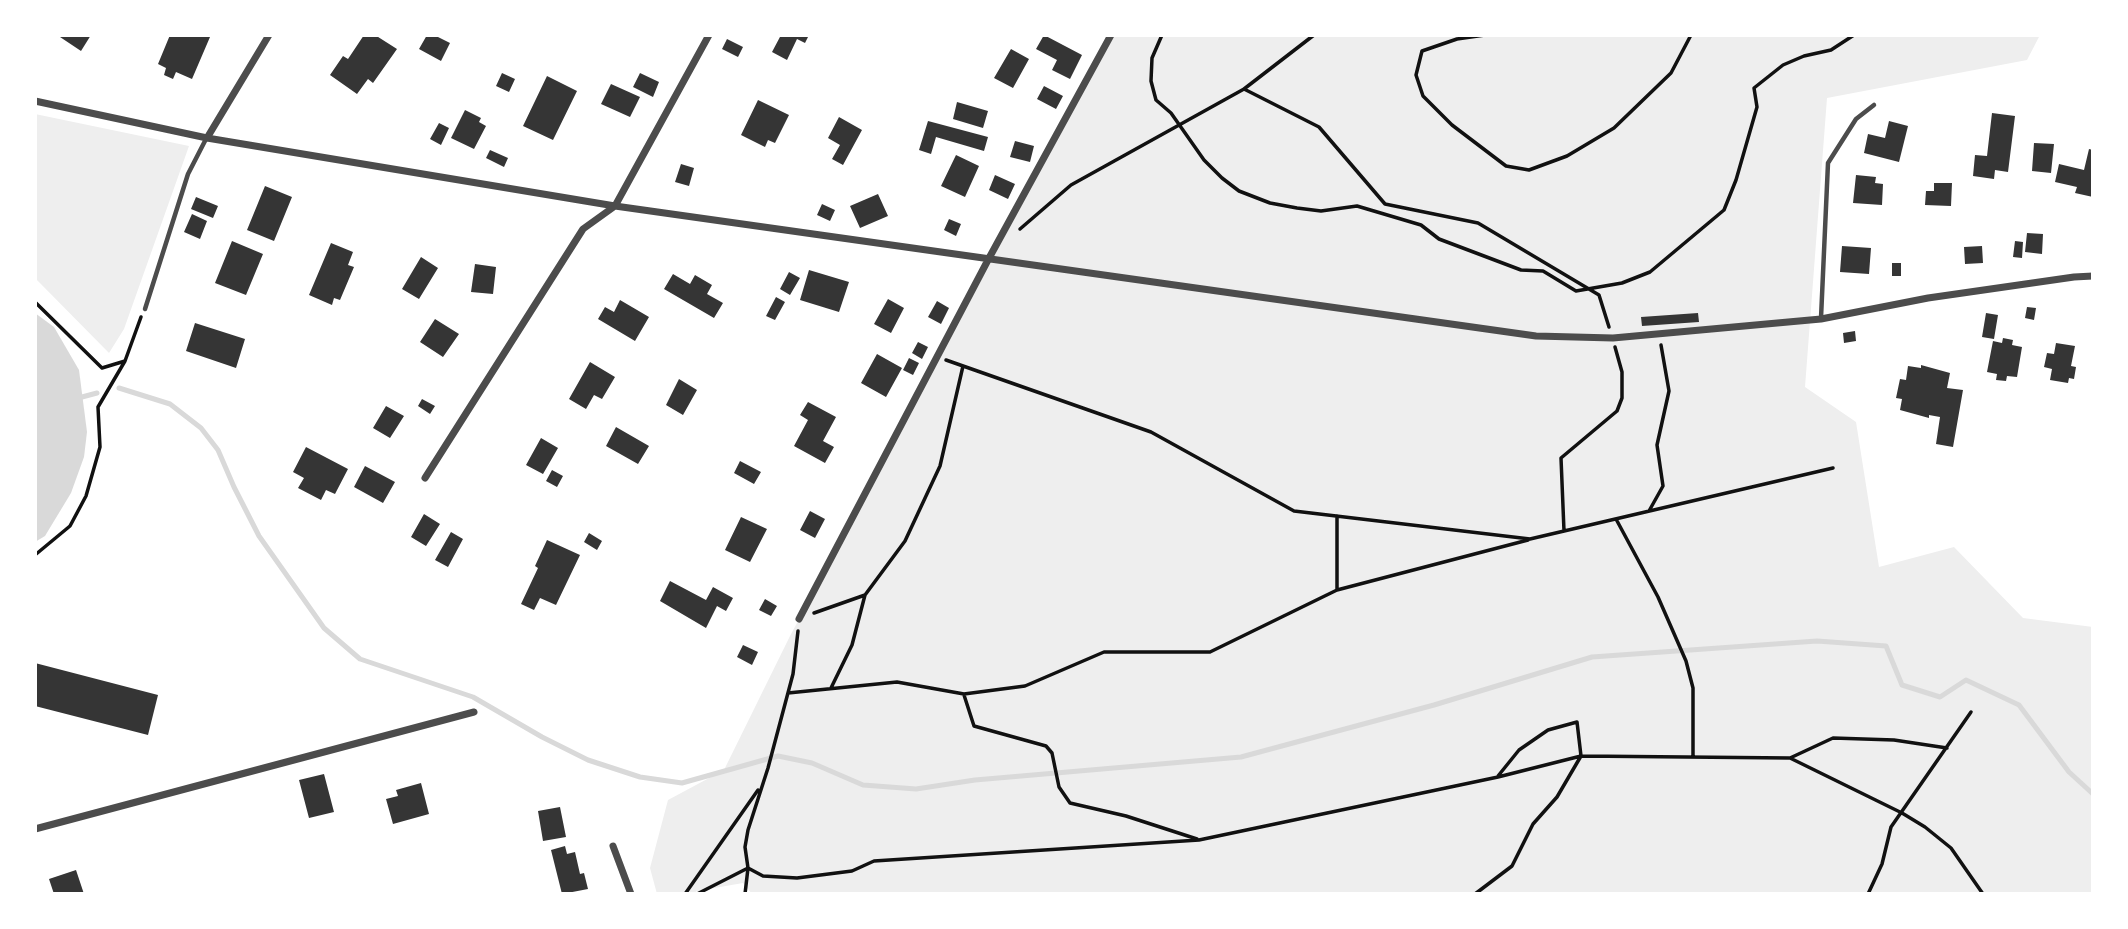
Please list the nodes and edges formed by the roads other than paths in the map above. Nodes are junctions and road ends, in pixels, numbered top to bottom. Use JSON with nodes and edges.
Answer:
{"nodes":[{"id":1,"x":269,"y":35,"type":"edge"},
{"id":2,"x":709,"y":35,"type":"edge"},
{"id":3,"x":1111,"y":35,"type":"edge"},
{"id":4,"x":35,"y":101,"type":"edge"},
{"id":5,"x":1874,"y":105,"type":"dead end"},
{"id":6,"x":207,"y":138,"type":"junction"},
{"id":7,"x":615,"y":206,"type":"junction"},
{"id":8,"x":988,"y":260,"type":"junction"},
{"id":9,"x":2093,"y":276,"type":"edge"},
{"id":10,"x":145,"y":309,"type":"road end"},
{"id":11,"x":1821,"y":319,"type":"junction"},
{"id":12,"x":425,"y":478,"type":"dead end"},
{"id":13,"x":799,"y":619,"type":"road end"},
{"id":14,"x":474,"y":712,"type":"dead end"},
{"id":15,"x":35,"y":828,"type":"edge"},
{"id":16,"x":613,"y":846,"type":"dead end"},
{"id":17,"x":631,"y":894,"type":"edge"}],
"edges":[{"from":1,"to":6,"type":"street"},
{"from":2,"to":7,"type":"street"},
{"from":3,"to":8,"type":"street"},
{"from":4,"to":6,"type":"street"},
{"from":5,"to":11,"type":"lane"},
{"from":6,"to":7,"type":"street"},
{"from":6,"to":10,"type":"lane"},
{"from":7,"to":8,"type":"street"},
{"from":7,"to":12,"type":"street"},
{"from":8,"to":11,"type":"street"},
{"from":8,"to":13,"type":"street"},
{"from":9,"to":11,"type":"street"},
{"from":14,"to":15,"type":"street"},
{"from":16,"to":17,"type":"street"}]}
